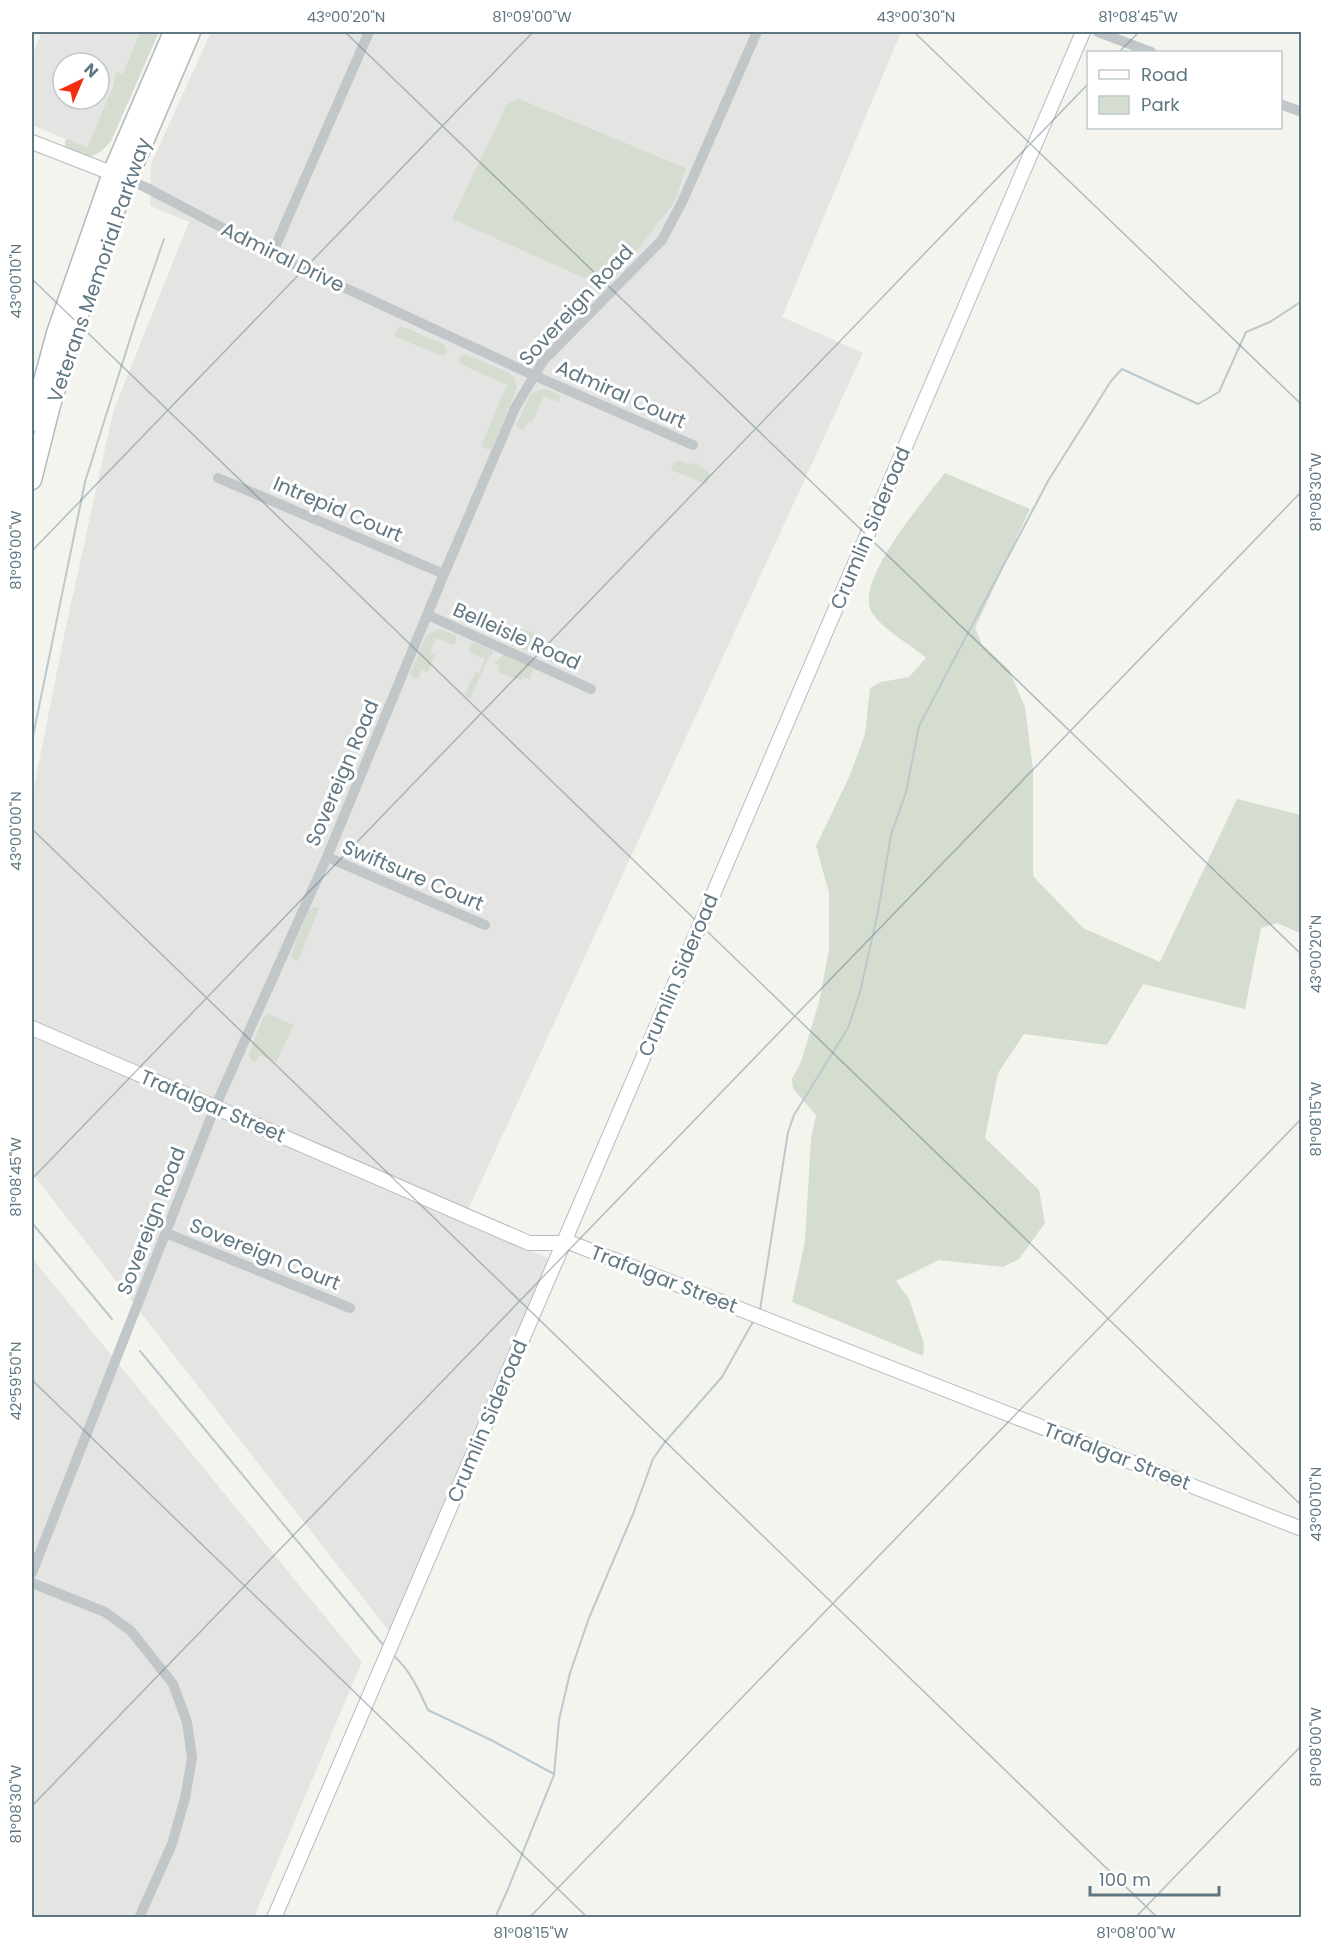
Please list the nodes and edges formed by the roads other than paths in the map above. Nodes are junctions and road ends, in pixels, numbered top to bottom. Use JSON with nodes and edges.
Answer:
{"nodes":[{"id":1,"x":173,"y":32,"type":"edge"},
{"id":2,"x":191,"y":32,"type":"edge"},
{"id":3,"x":369,"y":32,"type":"edge"},
{"id":4,"x":757,"y":32,"type":"edge"},
{"id":5,"x":1083,"y":32,"type":"edge"},
{"id":6,"x":1098,"y":32,"type":"edge"},
{"id":7,"x":1148,"y":51,"type":"edge"},
{"id":8,"x":1282,"y":104,"type":"edge"},
{"id":9,"x":1302,"y":112,"type":"edge"},
{"id":10,"x":32,"y":142,"type":"edge"},
{"id":11,"x":119,"y":176,"type":"junction"},
{"id":12,"x":272,"y":254,"type":"junction"},
{"id":13,"x":533,"y":375,"type":"junction"},
{"id":14,"x":32,"y":422,"type":"edge"},
{"id":15,"x":693,"y":445,"type":"dead end"},
{"id":16,"x":218,"y":478,"type":"dead end"},
{"id":17,"x":32,"y":480,"type":"edge"},
{"id":18,"x":444,"y":574,"type":"junction"},
{"id":19,"x":428,"y":615,"type":"junction"},
{"id":20,"x":591,"y":689,"type":"dead end"},
{"id":21,"x":327,"y":857,"type":"junction"},
{"id":22,"x":486,"y":925,"type":"dead end"},
{"id":23,"x":32,"y":1028,"type":"edge"},
{"id":24,"x":215,"y":1107,"type":"junction"},
{"id":25,"x":166,"y":1233,"type":"junction"},
{"id":26,"x":564,"y":1242,"type":"junction"},
{"id":27,"x":350,"y":1308,"type":"dead end"},
{"id":28,"x":1302,"y":1529,"type":"edge"},
{"id":29,"x":32,"y":1573,"type":"edge"},
{"id":30,"x":32,"y":1583,"type":"edge"},
{"id":31,"x":139,"y":1917,"type":"edge"},
{"id":32,"x":274,"y":1917,"type":"edge"}],
"edges":[{"from":1,"to":11,"type":"highway","name":"Veterans Memorial Parkway"},
{"from":2,"to":11,"type":"highway","name":"Veterans Memorial Parkway"},
{"from":3,"to":12,"type":"street"},
{"from":4,"to":13,"type":"street","name":"Sovereign Road"},
{"from":5,"to":26,"type":"street","name":"Crumlin Sideroad"},
{"from":6,"to":7,"type":"street"},
{"from":8,"to":9,"type":"street"},
{"from":10,"to":11,"type":"street","name":"Admiral Drive"},
{"from":11,"to":12,"type":"street","name":"Admiral Drive"},
{"from":11,"to":14,"type":"highway","name":"Veterans Memorial Parkway"},
{"from":11,"to":17,"type":"highway","name":"Veterans Memorial Parkway"},
{"from":12,"to":13,"type":"street","name":"Admiral Drive"},
{"from":13,"to":15,"type":"street","name":"Admiral Court"},
{"from":13,"to":18,"type":"street","name":"Sovereign Road"},
{"from":16,"to":18,"type":"street","name":"Intrepid Court"},
{"from":18,"to":19,"type":"street","name":"Sovereign Road"},
{"from":19,"to":20,"type":"street","name":"Belleisle Road"},
{"from":19,"to":21,"type":"street","name":"Sovereign Road"},
{"from":21,"to":22,"type":"street","name":"Swiftsure Court"},
{"from":21,"to":24,"type":"street","name":"Sovereign Road"},
{"from":23,"to":24,"type":"street","name":"Trafalgar Street"},
{"from":24,"to":25,"type":"street","name":"Sovereign Road"},
{"from":24,"to":26,"type":"street","name":"Trafalgar Street"},
{"from":25,"to":27,"type":"street","name":"Sovereign Court"},
{"from":25,"to":29,"type":"street","name":"Sovereign Road"},
{"from":26,"to":28,"type":"street","name":"Trafalgar Street"},
{"from":26,"to":32,"type":"street","name":"Crumlin Sideroad"},
{"from":30,"to":31,"type":"street"}]}
